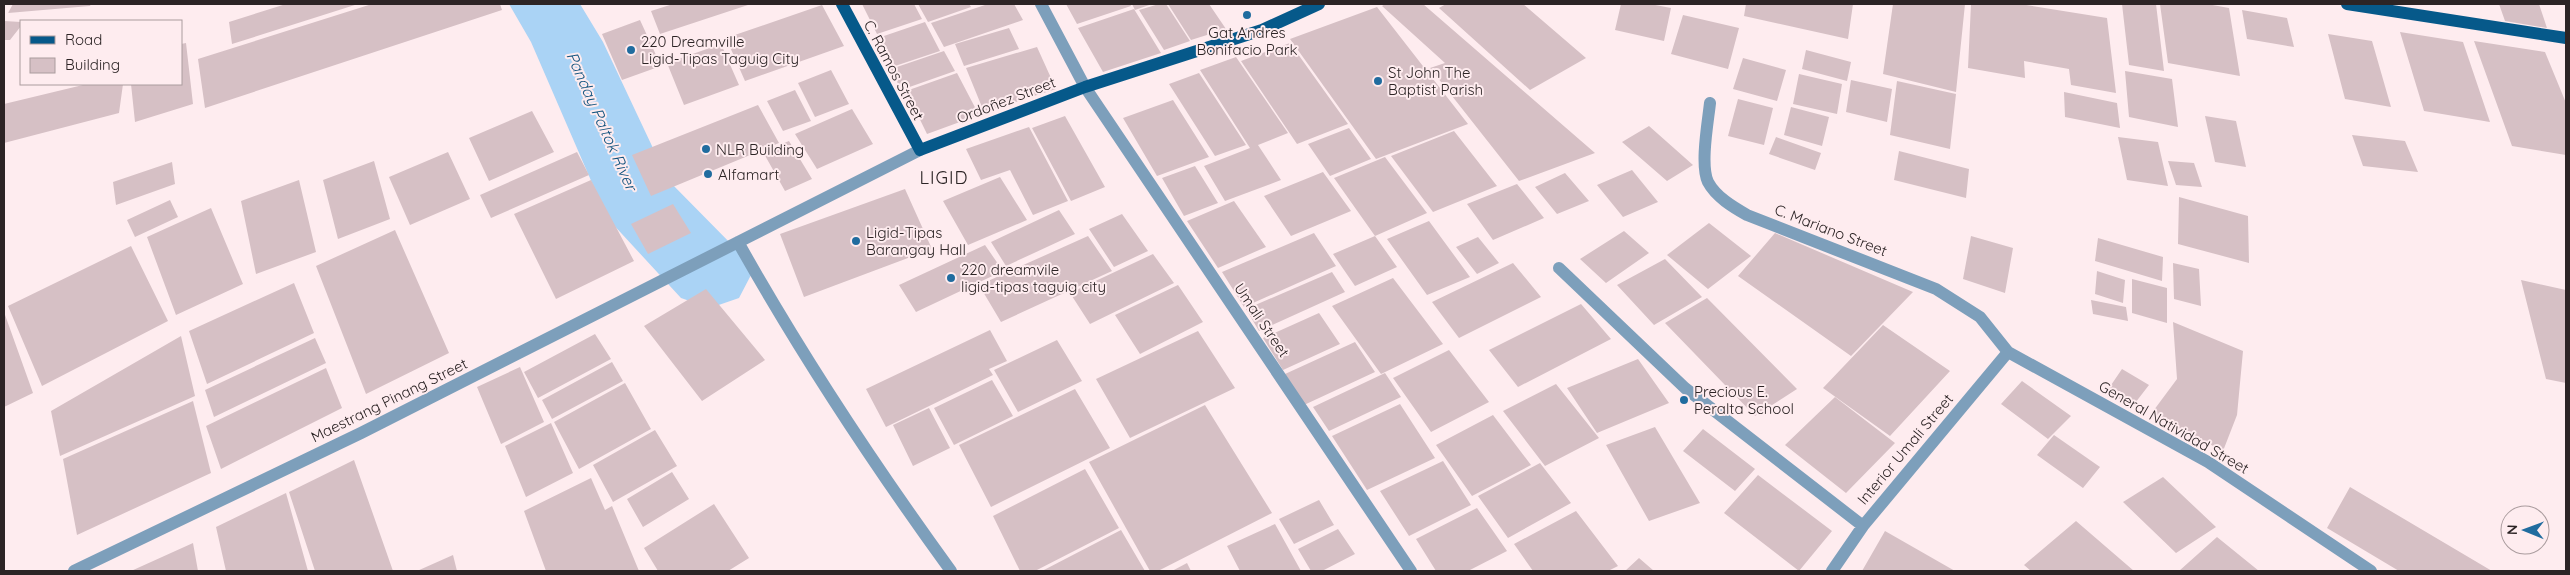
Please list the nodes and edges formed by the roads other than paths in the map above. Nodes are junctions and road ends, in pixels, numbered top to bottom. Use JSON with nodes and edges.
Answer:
{"nodes":[{"id":1,"x":842,"y":4,"type":"edge"},
{"id":2,"x":1042,"y":4,"type":"edge"},
{"id":3,"x":2347,"y":4,"type":"edge"},
{"id":4,"x":1313,"y":5,"type":"edge"},
{"id":5,"x":2566,"y":38,"type":"edge"},
{"id":6,"x":1085,"y":87,"type":"junction"},
{"id":7,"x":1710,"y":103,"type":"dead end"},
{"id":8,"x":920,"y":150,"type":"junction"},
{"id":9,"x":738,"y":242,"type":"junction"},
{"id":10,"x":715,"y":254,"type":"joint"},
{"id":11,"x":1560,"y":268,"type":"dead end"},
{"id":12,"x":2008,"y":352,"type":"junction"},
{"id":13,"x":1863,"y":526,"type":"junction"},
{"id":14,"x":74,"y":571,"type":"edge"},
{"id":15,"x":951,"y":571,"type":"edge"},
{"id":16,"x":1412,"y":571,"type":"edge"},
{"id":17,"x":1832,"y":571,"type":"edge"},
{"id":18,"x":2371,"y":571,"type":"edge"}],
"edges":[{"from":1,"to":8,"type":"main road","name":"C. Ramos Street"},
{"from":2,"to":6,"type":"street","name":"Umali Street"},
{"from":3,"to":5,"type":"main road"},
{"from":4,"to":6,"type":"main road","name":"Ordoñez Street"},
{"from":6,"to":8,"type":"main road","name":"Ordoñez Street"},
{"from":6,"to":16,"type":"street","name":"Umali Street"},
{"from":7,"to":12,"type":"street","name":"C. Mariano Street"},
{"from":8,"to":9,"type":"street","name":"Ordoñez Street"},
{"from":9,"to":10,"type":"street","name":"Ordoñez Street"},
{"from":9,"to":15,"type":"street"},
{"from":10,"to":14,"type":"street","name":"Maestrang Pinang Street"},
{"from":11,"to":13,"type":"street"},
{"from":12,"to":13,"type":"street","name":"Interior Umali Street"},
{"from":12,"to":18,"type":"street","name":"General Natividad Street"},
{"from":13,"to":17,"type":"street","name":"Interior Umali Street"}]}
